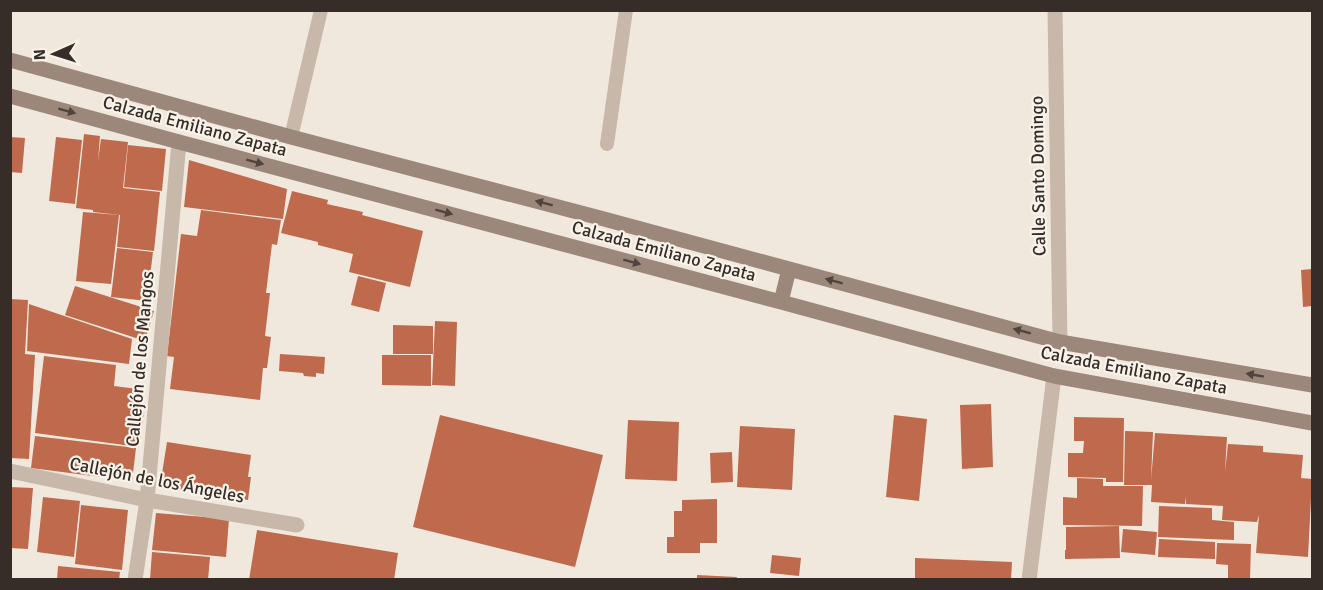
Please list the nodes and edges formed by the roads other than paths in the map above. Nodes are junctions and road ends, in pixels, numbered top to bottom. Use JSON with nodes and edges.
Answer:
{"nodes":[{"id":1,"x":321,"y":10,"type":"edge"},
{"id":2,"x":626,"y":10,"type":"edge"},
{"id":3,"x":1055,"y":10,"type":"edge"},
{"id":4,"x":10,"y":60,"type":"edge"},
{"id":5,"x":10,"y":96,"type":"edge"},
{"id":6,"x":291,"y":137,"type":"junction"},
{"id":7,"x":179,"y":142,"type":"junction"},
{"id":8,"x":607,"y":144,"type":"dead end"},
{"id":9,"x":789,"y":268,"type":"junction"},
{"id":10,"x":782,"y":302,"type":"junction"},
{"id":11,"x":1060,"y":342,"type":"junction"},
{"id":12,"x":1054,"y":376,"type":"junction"},
{"id":13,"x":1312,"y":384,"type":"edge"},
{"id":14,"x":1312,"y":423,"type":"edge"},
{"id":15,"x":10,"y":471,"type":"edge"},
{"id":16,"x":147,"y":500,"type":"junction"},
{"id":17,"x":297,"y":525,"type":"dead end"},
{"id":18,"x":135,"y":579,"type":"edge"},
{"id":19,"x":1029,"y":579,"type":"edge"}],
"edges":[{"from":1,"to":6,"type":"lane"},
{"from":2,"to":8,"type":"lane"},
{"from":3,"to":11,"type":"street","name":"Calle Santo Domingo"},
{"from":4,"to":6,"type":"main road","name":"Calzada Emiliano Zapata"},
{"from":5,"to":7,"type":"main road","name":"Calzada Emiliano Zapata","one_way":true},
{"from":9,"to":6,"type":"main road","name":"Calzada Emiliano Zapata","one_way":true},
{"from":7,"to":10,"type":"main road","name":"Calzada Emiliano Zapata","one_way":true},
{"from":7,"to":16,"type":"street","name":"Callejón de los Mangos"},
{"from":9,"to":10,"type":"main road"},
{"from":11,"to":9,"type":"main road","name":"Calzada Emiliano Zapata","one_way":true},
{"from":10,"to":12,"type":"main road","name":"Calzada Emiliano Zapata"},
{"from":13,"to":11,"type":"main road","name":"Calzada Emiliano Zapata","one_way":true},
{"from":12,"to":14,"type":"main road","name":"Calzada Emiliano Zapata"},
{"from":12,"to":19,"type":"street"},
{"from":15,"to":16,"type":"street","name":"Callejón de los Ángeles"},
{"from":16,"to":17,"type":"street","name":"Callejón de los Ángeles"},
{"from":16,"to":18,"type":"street","name":"Callejón de los Mangos"}]}
